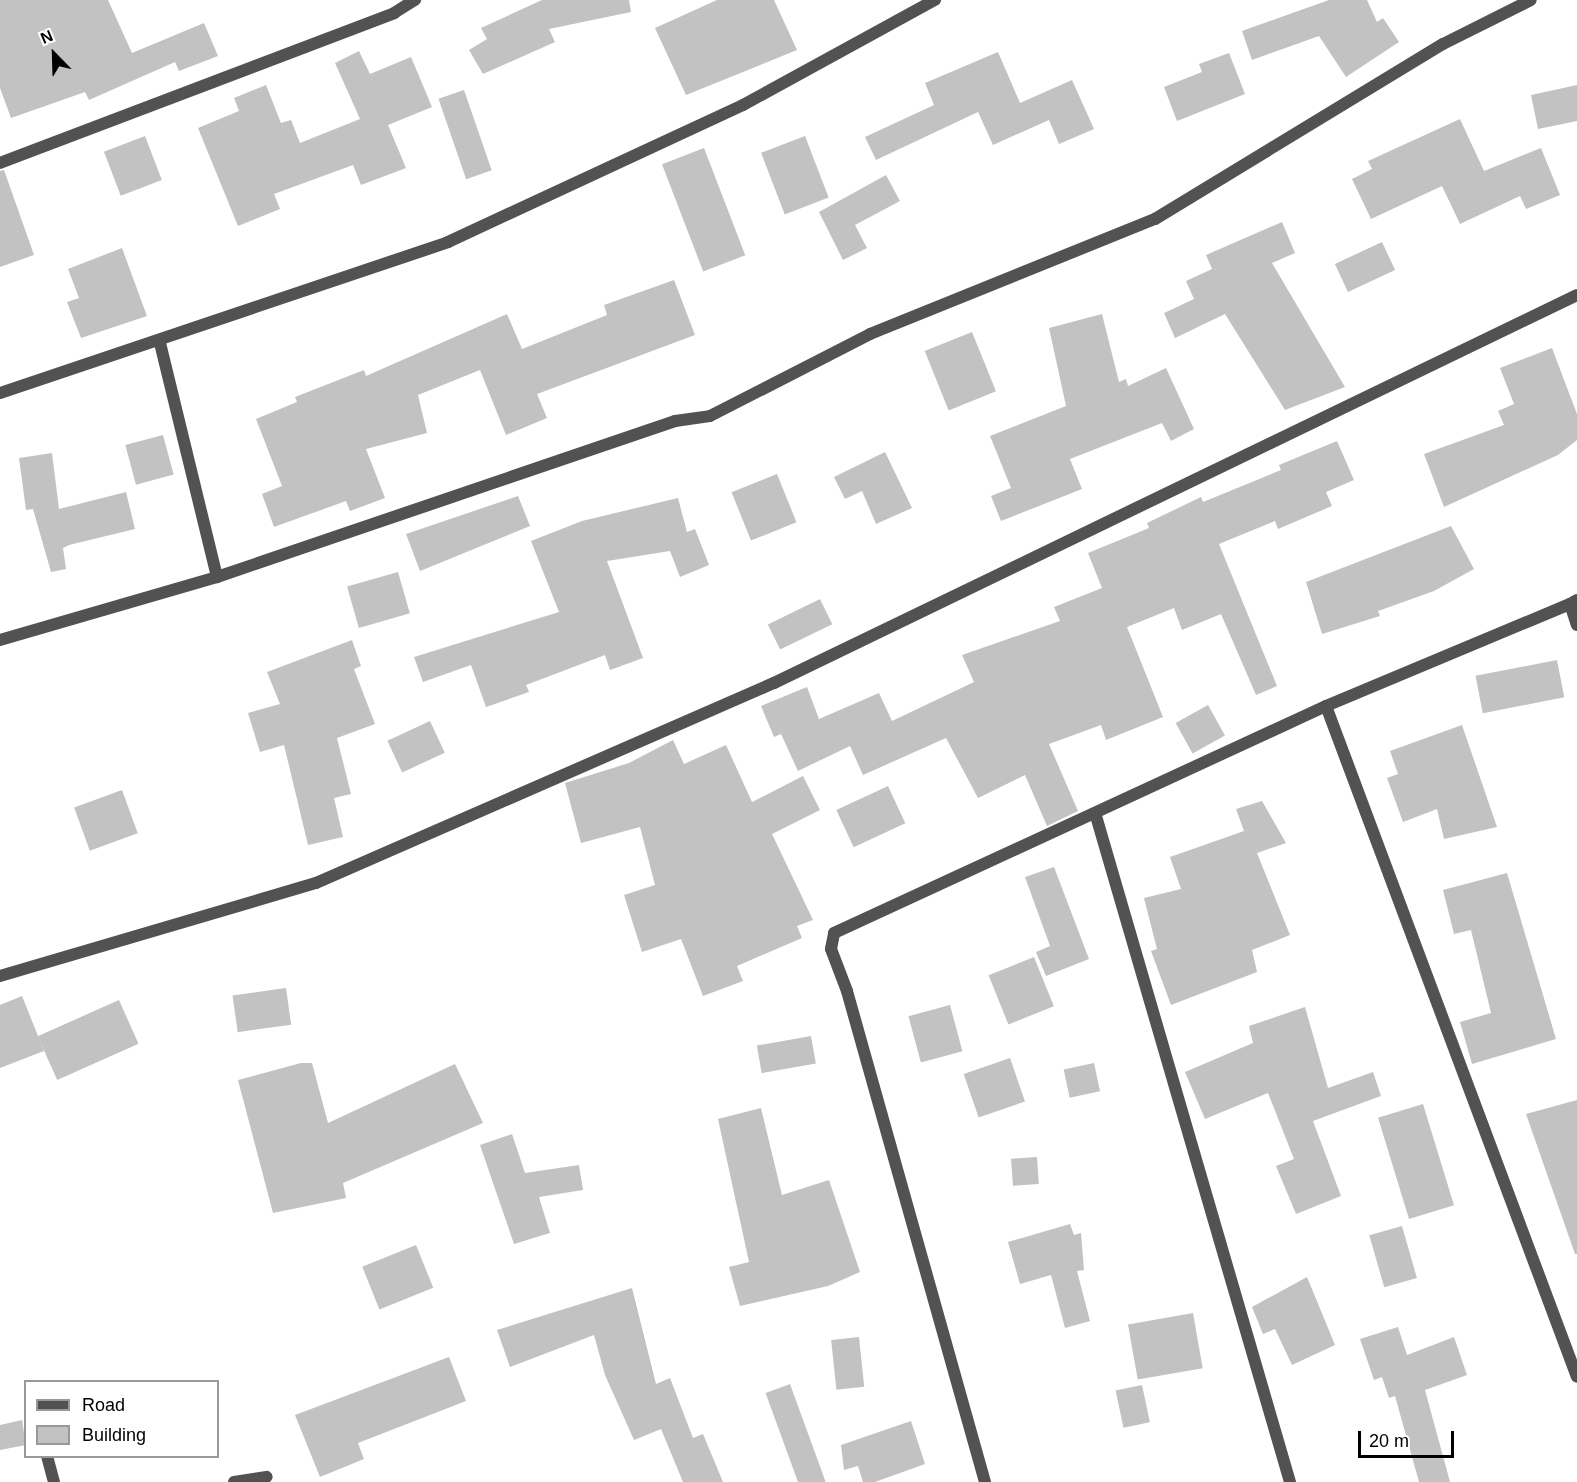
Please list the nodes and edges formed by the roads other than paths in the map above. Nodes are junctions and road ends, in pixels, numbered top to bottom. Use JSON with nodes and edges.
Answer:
{"nodes":[{"id":1,"x":415,"y":0,"type":"edge"},
{"id":2,"x":934,"y":0,"type":"edge"},
{"id":3,"x":1531,"y":0,"type":"edge"},
{"id":4,"x":0,"y":162,"type":"edge"},
{"id":5,"x":1577,"y":295,"type":"edge"},
{"id":6,"x":160,"y":343,"type":"junction"},
{"id":7,"x":0,"y":393,"type":"edge"},
{"id":8,"x":217,"y":577,"type":"junction"},
{"id":9,"x":1573,"y":602,"type":"edge"},
{"id":10,"x":1577,"y":625,"type":"edge"},
{"id":11,"x":0,"y":640,"type":"edge"},
{"id":12,"x":1326,"y":706,"type":"junction"},
{"id":13,"x":1096,"y":816,"type":"junction"},
{"id":14,"x":0,"y":976,"type":"edge"},
{"id":15,"x":1577,"y":1377,"type":"edge"},
{"id":16,"x":48,"y":1458,"type":"edge"},
{"id":17,"x":267,"y":1477,"type":"dead end"},
{"id":18,"x":54,"y":1482,"type":"edge"},
{"id":19,"x":234,"y":1482,"type":"edge"},
{"id":20,"x":985,"y":1482,"type":"edge"},
{"id":21,"x":1290,"y":1482,"type":"edge"}],
"edges":[{"from":1,"to":4,"type":"street"},
{"from":2,"to":6,"type":"street"},
{"from":3,"to":8,"type":"street"},
{"from":5,"to":14,"type":"street"},
{"from":6,"to":7,"type":"street"},
{"from":6,"to":8,"type":"street"},
{"from":8,"to":11,"type":"street"},
{"from":9,"to":10,"type":"street"},
{"from":9,"to":12,"type":"street"},
{"from":12,"to":13,"type":"street"},
{"from":12,"to":15,"type":"street"},
{"from":13,"to":20,"type":"street"},
{"from":13,"to":21,"type":"street"},
{"from":16,"to":18,"type":"street"},
{"from":17,"to":19,"type":"street"}]}
